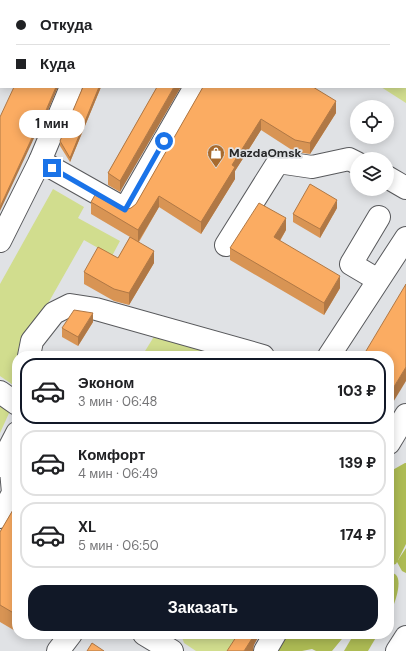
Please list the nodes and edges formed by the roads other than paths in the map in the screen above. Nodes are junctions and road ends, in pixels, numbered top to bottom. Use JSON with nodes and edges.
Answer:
{"nodes":[{"id":1,"x":71,"y":88,"type":"edge"},
{"id":2,"x":194,"y":88,"type":"edge"},
{"id":3,"x":350,"y":160,"type":"edge"},
{"id":4,"x":40,"y":161,"type":"junction"},
{"id":5,"x":394,"y":181,"type":"edge"},
{"id":6,"x":406,"y":188,"type":"edge"},
{"id":7,"x":379,"y":217,"type":"dead end"},
{"id":8,"x":406,"y":238,"type":"edge"},
{"id":9,"x":0,"y":241,"type":"edge"},
{"id":10,"x":226,"y":246,"type":"dead end"},
{"id":11,"x":378,"y":280,"type":"junction"},
{"id":12,"x":30,"y":351,"type":"edge"},
{"id":13,"x":233,"y":351,"type":"edge"},
{"id":14,"x":332,"y":351,"type":"edge"},
{"id":15,"x":0,"y":392,"type":"edge"},
{"id":16,"x":12,"y":400,"type":"edge"},
{"id":17,"x":406,"y":415,"type":"edge"},
{"id":18,"x":394,"y":435,"type":"edge"},
{"id":19,"x":12,"y":443,"type":"edge"},
{"id":20,"x":3,"y":460,"type":"edge"},
{"id":21,"x":12,"y":478,"type":"edge"},
{"id":22,"x":12,"y":496,"type":"edge"},
{"id":23,"x":0,"y":517,"type":"edge"},
{"id":24,"x":406,"y":637,"type":"edge"},
{"id":25,"x":67,"y":639,"type":"edge"},
{"id":26,"x":272,"y":639,"type":"edge"},
{"id":27,"x":58,"y":651,"type":"edge"},
{"id":28,"x":265,"y":651,"type":"edge"},
{"id":29,"x":397,"y":651,"type":"edge"}],
"edges":[{"from":1,"to":4,"type":"main road"},
{"from":2,"to":4,"type":"main road"},
{"from":3,"to":10,"type":"main road"},
{"from":4,"to":9,"type":"main road"},
{"from":5,"to":6,"type":"main road"},
{"from":7,"to":11,"type":"main road"},
{"from":8,"to":11,"type":"main road"},
{"from":11,"to":14,"type":"main road"},
{"from":12,"to":13,"type":"main road"},
{"from":15,"to":16,"type":"main road"},
{"from":17,"to":18,"type":"main road"},
{"from":19,"to":20,"type":"main road"},
{"from":20,"to":21,"type":"main road"},
{"from":22,"to":23,"type":"main road"},
{"from":24,"to":29,"type":"main road"},
{"from":25,"to":27,"type":"main road"},
{"from":26,"to":28,"type":"main road"}]}
